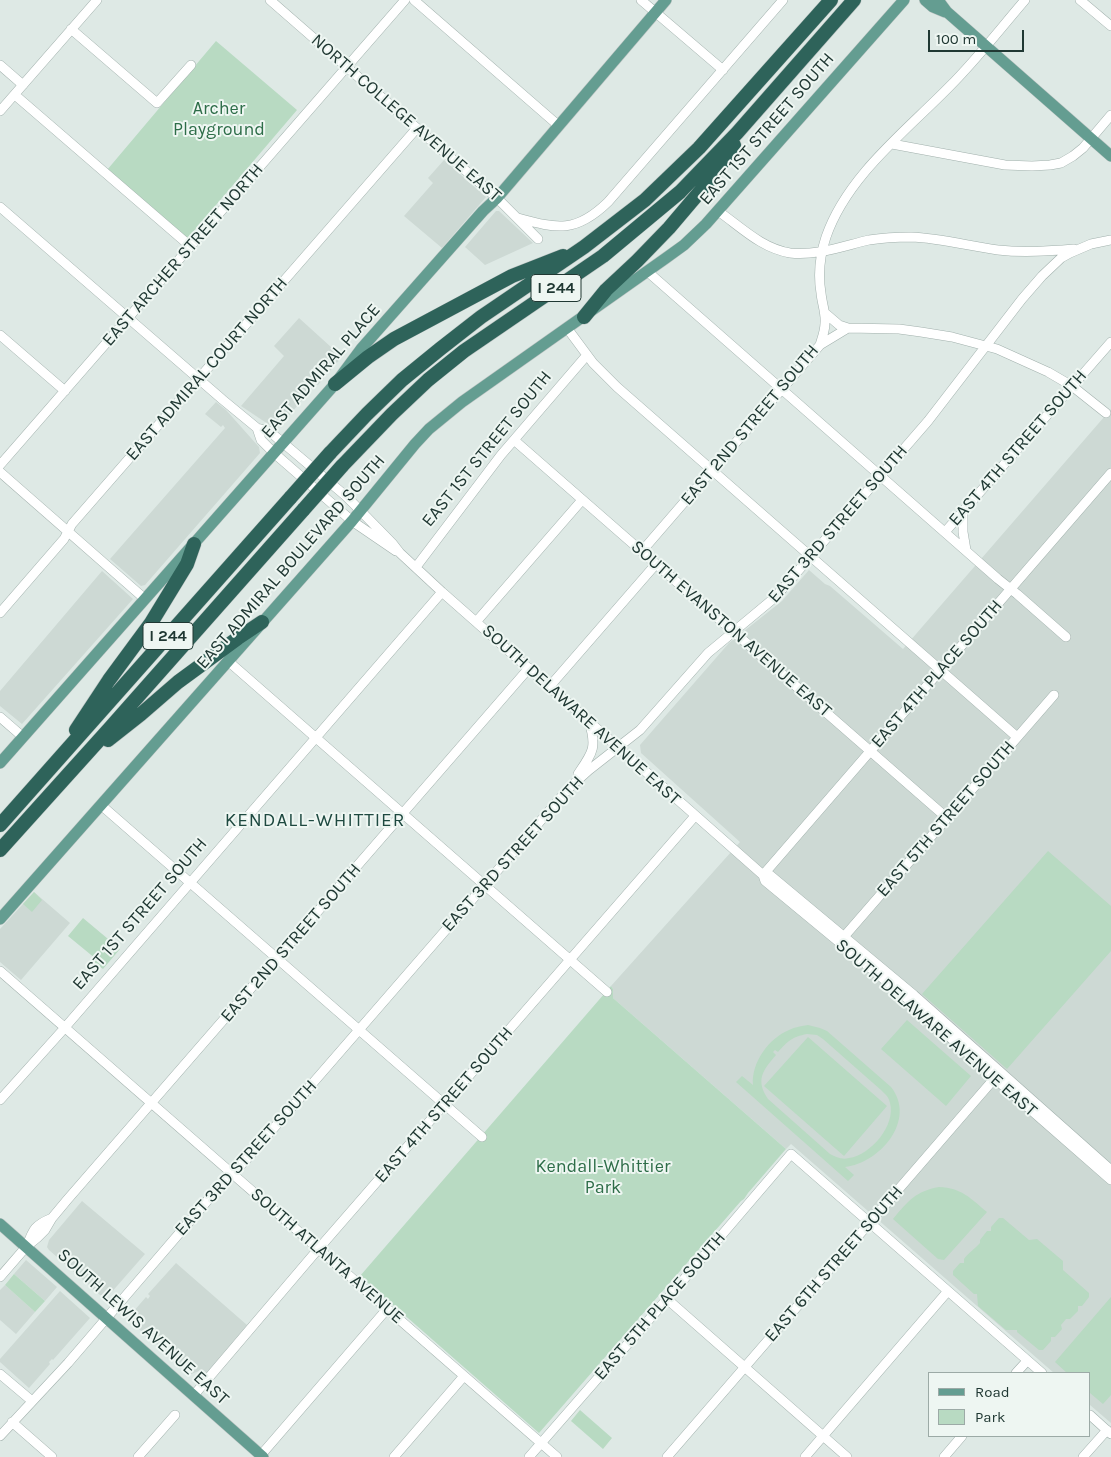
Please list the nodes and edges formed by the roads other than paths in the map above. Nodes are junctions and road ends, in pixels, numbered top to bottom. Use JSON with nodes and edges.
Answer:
{"nodes":[{"id":1,"x":270,"y":0,"type":"edge"},
{"id":2,"x":405,"y":0,"type":"edge"},
{"id":3,"x":414,"y":0,"type":"edge"},
{"id":4,"x":641,"y":0,"type":"edge"},
{"id":5,"x":666,"y":0,"type":"edge"},
{"id":6,"x":782,"y":0,"type":"edge"},
{"id":7,"x":831,"y":0,"type":"edge"},
{"id":8,"x":854,"y":0,"type":"edge"},
{"id":9,"x":904,"y":0,"type":"edge"},
{"id":10,"x":925,"y":0,"type":"edge"},
{"id":11,"x":938,"y":0,"type":"edge"},
{"id":12,"x":1025,"y":0,"type":"edge"},
{"id":13,"x":1080,"y":0,"type":"edge"},
{"id":14,"x":94,"y":1,"type":"edge"},
{"id":15,"x":947,"y":12,"type":"junction"},
{"id":16,"x":656,"y":13,"type":"junction"},
{"id":17,"x":1111,"y":26,"type":"edge"},
{"id":18,"x":72,"y":29,"type":"junction"},
{"id":19,"x":985,"y":46,"type":"junction"},
{"id":20,"x":0,"y":65,"type":"edge"},
{"id":21,"x":192,"y":65,"type":"dead end"},
{"id":22,"x":347,"y":66,"type":"junction"},
{"id":23,"x":723,"y":70,"type":"junction"},
{"id":24,"x":23,"y":85,"type":"junction"},
{"id":25,"x":15,"y":95,"type":"junction"},
{"id":26,"x":763,"y":103,"type":"junction"},
{"id":27,"x":0,"y":111,"type":"edge"},
{"id":28,"x":1111,"y":116,"type":"edge"},
{"id":29,"x":558,"y":126,"type":"junction"},
{"id":30,"x":417,"y":128,"type":"junction"},
{"id":31,"x":1091,"y":138,"type":"junction"},
{"id":32,"x":892,"y":144,"type":"junction"},
{"id":33,"x":1111,"y":156,"type":"edge"},
{"id":34,"x":497,"y":198,"type":"junction"},
{"id":35,"x":0,"y":207,"type":"edge"},
{"id":36,"x":718,"y":212,"type":"junction"},
{"id":37,"x":518,"y":218,"type":"junction"},
{"id":38,"x":538,"y":240,"type":"dead end"},
{"id":39,"x":1111,"y":240,"type":"edge"},
{"id":40,"x":190,"y":246,"type":"junction"},
{"id":41,"x":584,"y":247,"type":"junction"},
{"id":42,"x":1080,"y":249,"type":"junction"},
{"id":43,"x":822,"y":251,"type":"junction"},
{"id":44,"x":648,"y":272,"type":"junction"},
{"id":45,"x":825,"y":313,"type":"junction"},
{"id":46,"x":584,"y":317,"type":"junction"},
{"id":47,"x":128,"y":318,"type":"junction"},
{"id":48,"x":568,"y":328,"type":"junction"},
{"id":49,"x":848,"y":328,"type":"junction"},
{"id":50,"x":0,"y":335,"type":"edge"},
{"id":51,"x":1111,"y":342,"type":"edge"},
{"id":52,"x":820,"y":345,"type":"junction"},
{"id":53,"x":986,"y":346,"type":"junction"},
{"id":54,"x":587,"y":355,"type":"junction"},
{"id":55,"x":199,"y":379,"type":"junction"},
{"id":56,"x":335,"y":384,"type":"junction"},
{"id":57,"x":1072,"y":386,"type":"junction"},
{"id":58,"x":782,"y":389,"type":"junction"},
{"id":59,"x":65,"y":391,"type":"junction"},
{"id":60,"x":1106,"y":412,"type":"dead end"},
{"id":61,"x":257,"y":428,"type":"junction"},
{"id":62,"x":514,"y":440,"type":"junction"},
{"id":63,"x":284,"y":442,"type":"junction"},
{"id":64,"x":274,"y":453,"type":"junction"},
{"id":65,"x":0,"y":465,"type":"edge"},
{"id":66,"x":712,"y":470,"type":"junction"},
{"id":67,"x":1111,"y":473,"type":"edge"},
{"id":68,"x":881,"y":476,"type":"junction"},
{"id":69,"x":582,"y":500,"type":"junction"},
{"id":70,"x":361,"y":510,"type":"junction"},
{"id":71,"x":963,"y":512,"type":"junction"},
{"id":72,"x":352,"y":521,"type":"junction"},
{"id":73,"x":68,"y":531,"type":"junction"},
{"id":74,"x":945,"y":532,"type":"junction"},
{"id":75,"x":194,"y":544,"type":"junction"},
{"id":76,"x":966,"y":550,"type":"junction"},
{"id":77,"x":642,"y":551,"type":"junction"},
{"id":78,"x":400,"y":553,"type":"junction"},
{"id":79,"x":811,"y":556,"type":"junction"},
{"id":80,"x":656,"y":564,"type":"junction"},
{"id":81,"x":416,"y":566,"type":"junction"},
{"id":82,"x":1011,"y":589,"type":"junction"},
{"id":83,"x":442,"y":592,"type":"junction"},
{"id":84,"x":145,"y":598,"type":"junction"},
{"id":85,"x":0,"y":613,"type":"edge"},
{"id":86,"x":262,"y":622,"type":"junction"},
{"id":87,"x":476,"y":622,"type":"junction"},
{"id":88,"x":733,"y":631,"type":"junction"},
{"id":89,"x":1066,"y":637,"type":"dead end"},
{"id":90,"x":228,"y":661,"type":"junction"},
{"id":91,"x":529,"y":668,"type":"junction"},
{"id":92,"x":941,"y":670,"type":"junction"},
{"id":93,"x":550,"y":686,"type":"junction"},
{"id":94,"x":1054,"y":695,"type":"dead end"},
{"id":95,"x":0,"y":717,"type":"edge"},
{"id":96,"x":589,"y":721,"type":"junction"},
{"id":97,"x":23,"y":737,"type":"junction"},
{"id":98,"x":1017,"y":737,"type":"junction"},
{"id":99,"x":316,"y":738,"type":"junction"},
{"id":100,"x":619,"y":747,"type":"junction"},
{"id":101,"x":870,"y":751,"type":"junction"},
{"id":102,"x":80,"y":762,"type":"junction"},
{"id":103,"x":0,"y":763,"type":"edge"},
{"id":104,"x":45,"y":776,"type":"junction"},
{"id":105,"x":568,"y":788,"type":"junction"},
{"id":106,"x":101,"y":804,"type":"junction"},
{"id":107,"x":402,"y":814,"type":"junction"},
{"id":108,"x":695,"y":816,"type":"junction"},
{"id":109,"x":947,"y":818,"type":"junction"},
{"id":110,"x":0,"y":825,"type":"edge"},
{"id":111,"x":0,"y":850,"type":"edge"},
{"id":112,"x":763,"y":875,"type":"junction"},
{"id":113,"x":190,"y":882,"type":"junction"},
{"id":114,"x":484,"y":885,"type":"junction"},
{"id":115,"x":0,"y":919,"type":"edge"},
{"id":116,"x":842,"y":940,"type":"junction"},
{"id":117,"x":277,"y":959,"type":"junction"},
{"id":118,"x":570,"y":960,"type":"junction"},
{"id":119,"x":0,"y":971,"type":"edge"},
{"id":120,"x":607,"y":992,"type":"dead end"},
{"id":121,"x":65,"y":1027,"type":"junction"},
{"id":122,"x":359,"y":1030,"type":"junction"},
{"id":123,"x":998,"y":1075,"type":"junction"},
{"id":124,"x":0,"y":1100,"type":"edge"},
{"id":125,"x":151,"y":1104,"type":"junction"},
{"id":126,"x":444,"y":1104,"type":"junction"},
{"id":127,"x":482,"y":1136,"type":"dead end"},
{"id":128,"x":1111,"y":1170,"type":"edge"},
{"id":129,"x":232,"y":1174,"type":"junction"},
{"id":130,"x":1111,"y":1180,"type":"edge"},
{"id":131,"x":870,"y":1223,"type":"junction"},
{"id":132,"x":0,"y":1224,"type":"edge"},
{"id":133,"x":26,"y":1247,"type":"junction"},
{"id":134,"x":318,"y":1249,"type":"junction"},
{"id":135,"x":0,"y":1277,"type":"edge"},
{"id":136,"x":948,"y":1291,"type":"junction"},
{"id":137,"x":667,"y":1299,"type":"junction"},
{"id":138,"x":387,"y":1309,"type":"junction"},
{"id":139,"x":107,"y":1318,"type":"junction"},
{"id":140,"x":1027,"y":1360,"type":"junction"},
{"id":141,"x":745,"y":1368,"type":"junction"},
{"id":142,"x":1017,"y":1372,"type":"edge"},
{"id":143,"x":1041,"y":1372,"type":"edge"},
{"id":144,"x":0,"y":1374,"type":"edge"},
{"id":145,"x":464,"y":1376,"type":"junction"},
{"id":146,"x":194,"y":1395,"type":"junction"},
{"id":147,"x":32,"y":1401,"type":"junction"},
{"id":148,"x":175,"y":1415,"type":"dead end"},
{"id":149,"x":1091,"y":1416,"type":"edge"},
{"id":150,"x":12,"y":1422,"type":"junction"},
{"id":151,"x":1109,"y":1432,"type":"edge"},
{"id":152,"x":0,"y":1436,"type":"edge"},
{"id":153,"x":823,"y":1436,"type":"junction"},
{"id":154,"x":961,"y":1437,"type":"edge"},
{"id":155,"x":541,"y":1443,"type":"junction"},
{"id":156,"x":262,"y":1456,"type":"edge"},
{"id":157,"x":52,"y":1457,"type":"edge"},
{"id":158,"x":138,"y":1457,"type":"edge"},
{"id":159,"x":394,"y":1457,"type":"edge"},
{"id":160,"x":529,"y":1457,"type":"edge"},
{"id":161,"x":557,"y":1457,"type":"edge"},
{"id":162,"x":667,"y":1457,"type":"edge"},
{"id":163,"x":805,"y":1457,"type":"edge"},
{"id":164,"x":847,"y":1457,"type":"edge"},
{"id":165,"x":944,"y":1457,"type":"edge"},
{"id":166,"x":1083,"y":1457,"type":"edge"}],
"edges":[{"from":1,"to":22,"type":"street","name":"NORTH COLLEGE AVENUE EAST"},
{"from":2,"to":22,"type":"street","name":"EAST ARCHER STREET NORTH"},
{"from":3,"to":29,"type":"street"},
{"from":4,"to":16,"type":"street"},
{"from":5,"to":16,"type":"main road","name":"EAST ADMIRAL PLACE"},
{"from":6,"to":23,"type":"street"},
{"from":7,"to":41,"type":"highway","number":"I 244"},
{"from":8,"to":26,"type":"highway","number":"I 244"},
{"from":9,"to":36,"type":"main road","name":"EAST 1ST STREET SOUTH"},
{"from":10,"to":15,"type":"main road"},
{"from":11,"to":15,"type":"main road"},
{"from":12,"to":19,"type":"street","name":"EAST 2ND STREET SOUTH"},
{"from":13,"to":17,"type":"street"},
{"from":14,"to":18,"type":"street"},
{"from":15,"to":19,"type":"main road"},
{"from":16,"to":23,"type":"street"},
{"from":16,"to":29,"type":"main road","name":"EAST ADMIRAL PLACE"},
{"from":18,"to":21,"type":"street"},
{"from":18,"to":24,"type":"street"},
{"from":19,"to":31,"type":"main road"},
{"from":19,"to":32,"type":"street","name":"EAST 2ND STREET SOUTH"},
{"from":20,"to":24,"type":"street"},
{"from":22,"to":30,"type":"street","name":"NORTH COLLEGE AVENUE EAST"},
{"from":22,"to":40,"type":"street","name":"EAST ARCHER STREET NORTH"},
{"from":23,"to":37,"type":"street"},
{"from":24,"to":25,"type":"street"},
{"from":25,"to":27,"type":"street"},
{"from":25,"to":40,"type":"street"},
{"from":26,"to":46,"type":"highway"},
{"from":26,"to":102,"type":"highway","number":"I 244","bridge":true},
{"from":28,"to":31,"type":"street"},
{"from":29,"to":34,"type":"main road","name":"EAST ADMIRAL PLACE"},
{"from":30,"to":34,"type":"street","name":"NORTH COLLEGE AVENUE EAST"},
{"from":30,"to":55,"type":"street","name":"EAST ADMIRAL COURT NORTH"},
{"from":31,"to":32,"type":"street"},
{"from":31,"to":33,"type":"main road"},
{"from":32,"to":43,"type":"street","name":"EAST 2ND STREET SOUTH"},
{"from":34,"to":37,"type":"street","name":"NORTH COLLEGE AVENUE EAST"},
{"from":34,"to":56,"type":"main road","name":"EAST ADMIRAL PLACE"},
{"from":35,"to":47,"type":"street"},
{"from":36,"to":43,"type":"street"},
{"from":36,"to":44,"type":"main road","name":"EAST 1ST STREET SOUTH"},
{"from":37,"to":38,"type":"street","name":"NORTH COLLEGE AVENUE EAST"},
{"from":39,"to":42,"type":"street","name":"EAST 3RD STREET SOUTH"},
{"from":40,"to":47,"type":"street","name":"EAST ARCHER STREET NORTH"},
{"from":41,"to":56,"type":"highway"},
{"from":41,"to":104,"type":"highway","number":"I 244","bridge":true},
{"from":42,"to":43,"type":"street"},
{"from":42,"to":53,"type":"street","name":"EAST 3RD STREET SOUTH"},
{"from":43,"to":45,"type":"street","name":"EAST 2ND STREET SOUTH"},
{"from":44,"to":46,"type":"main road","name":"EAST ADMIRAL BOULEVARD SOUTH"},
{"from":44,"to":58,"type":"street"},
{"from":45,"to":49,"type":"street"},
{"from":45,"to":52,"type":"street","name":"EAST 2ND STREET SOUTH"},
{"from":46,"to":48,"type":"main road","name":"EAST ADMIRAL BOULEVARD SOUTH"},
{"from":47,"to":55,"type":"street"},
{"from":47,"to":59,"type":"street","name":"EAST ARCHER STREET NORTH"},
{"from":48,"to":54,"type":"street"},
{"from":48,"to":70,"type":"main road","name":"EAST ADMIRAL BOULEVARD SOUTH"},
{"from":49,"to":52,"type":"street"},
{"from":49,"to":53,"type":"street"},
{"from":50,"to":59,"type":"street"},
{"from":51,"to":57,"type":"street","name":"EAST 4TH STREET SOUTH"},
{"from":52,"to":58,"type":"street","name":"EAST 2ND STREET SOUTH"},
{"from":53,"to":57,"type":"street"},
{"from":53,"to":68,"type":"street","name":"EAST 3RD STREET SOUTH"},
{"from":54,"to":62,"type":"street","name":"EAST 1ST STREET SOUTH"},
{"from":54,"to":66,"type":"street"},
{"from":55,"to":61,"type":"street"},
{"from":55,"to":73,"type":"street","name":"EAST ADMIRAL COURT NORTH"},
{"from":56,"to":63,"type":"main road","name":"EAST ADMIRAL PLACE"},
{"from":57,"to":60,"type":"street"},
{"from":57,"to":71,"type":"street","name":"EAST 4TH STREET SOUTH"},
{"from":58,"to":66,"type":"street","name":"EAST 2ND STREET SOUTH"},
{"from":58,"to":68,"type":"street"},
{"from":59,"to":65,"type":"street","name":"EAST ARCHER STREET NORTH"},
{"from":61,"to":63,"type":"street","name":"SOUTH DELAWARE AVENUE EAST"},
{"from":61,"to":64,"type":"street","name":"SOUTH DELAWARE AVENUE EAST"},
{"from":62,"to":69,"type":"street","name":"SOUTH EVANSTON AVENUE EAST"},
{"from":62,"to":81,"type":"street","name":"EAST 1ST STREET SOUTH"},
{"from":63,"to":64,"type":"main road","name":"EAST ADMIRAL PLACE"},
{"from":63,"to":70,"type":"street","name":"SOUTH DELAWARE AVENUE EAST"},
{"from":64,"to":72,"type":"street","name":"SOUTH DELAWARE AVENUE EAST"},
{"from":64,"to":75,"type":"main road","name":"EAST ADMIRAL PLACE"},
{"from":65,"to":73,"type":"street"},
{"from":66,"to":77,"type":"street","name":"EAST 2ND STREET SOUTH"},
{"from":66,"to":79,"type":"street"},
{"from":67,"to":82,"type":"street","name":"EAST 4TH PLACE SOUTH"},
{"from":68,"to":74,"type":"street"},
{"from":68,"to":79,"type":"street","name":"EAST 3RD STREET SOUTH"},
{"from":69,"to":77,"type":"street","name":"SOUTH EVANSTON AVENUE EAST"},
{"from":69,"to":87,"type":"street"},
{"from":70,"to":72,"type":"main road","name":"EAST ADMIRAL BOULEVARD SOUTH"},
{"from":70,"to":78,"type":"street","name":"SOUTH DELAWARE AVENUE EAST"},
{"from":71,"to":74,"type":"street","name":"EAST 4TH STREET SOUTH"},
{"from":71,"to":76,"type":"street"},
{"from":72,"to":78,"type":"street","name":"SOUTH DELAWARE AVENUE EAST"},
{"from":72,"to":86,"type":"main road","name":"EAST ADMIRAL BOULEVARD SOUTH"},
{"from":73,"to":84,"type":"street"},
{"from":73,"to":85,"type":"street","name":"EAST ADMIRAL COURT NORTH"},
{"from":74,"to":76,"type":"street"},
{"from":75,"to":84,"type":"main road","name":"EAST ADMIRAL PLACE"},
{"from":75,"to":104,"type":"highway"},
{"from":76,"to":82,"type":"street"},
{"from":77,"to":80,"type":"street","name":"SOUTH EVANSTON AVENUE EAST"},
{"from":78,"to":81,"type":"street","name":"SOUTH DELAWARE AVENUE EAST"},
{"from":79,"to":88,"type":"street","name":"EAST 3RD STREET SOUTH"},
{"from":79,"to":92,"type":"street"},
{"from":80,"to":88,"type":"street","name":"SOUTH EVANSTON AVENUE EAST"},
{"from":80,"to":93,"type":"street"},
{"from":81,"to":83,"type":"street","name":"SOUTH DELAWARE AVENUE EAST"},
{"from":82,"to":89,"type":"street"},
{"from":82,"to":92,"type":"street","name":"EAST 4TH PLACE SOUTH"},
{"from":83,"to":87,"type":"street","name":"SOUTH DELAWARE AVENUE EAST"},
{"from":83,"to":99,"type":"street","name":"EAST 1ST STREET SOUTH"},
{"from":84,"to":97,"type":"main road","name":"EAST ADMIRAL PLACE"},
{"from":86,"to":90,"type":"main road","name":"EAST ADMIRAL BOULEVARD SOUTH"},
{"from":86,"to":102,"type":"highway"},
{"from":87,"to":91,"type":"street","name":"SOUTH DELAWARE AVENUE EAST"},
{"from":88,"to":100,"type":"street","name":"EAST 3RD STREET SOUTH"},
{"from":88,"to":101,"type":"street","name":"SOUTH EVANSTON AVENUE EAST"},
{"from":90,"to":99,"type":"street"},
{"from":90,"to":106,"type":"main road","name":"EAST ADMIRAL BOULEVARD SOUTH"},
{"from":91,"to":93,"type":"street","name":"SOUTH DELAWARE AVENUE EAST"},
{"from":91,"to":107,"type":"street","name":"EAST 2ND STREET SOUTH"},
{"from":92,"to":98,"type":"street"},
{"from":92,"to":101,"type":"street","name":"EAST 4TH PLACE SOUTH"},
{"from":93,"to":96,"type":"street","name":"SOUTH DELAWARE AVENUE EAST"},
{"from":94,"to":98,"type":"street","name":"EAST 5TH STREET SOUTH"},
{"from":95,"to":97,"type":"street"},
{"from":96,"to":100,"type":"street","name":"SOUTH DELAWARE AVENUE EAST"},
{"from":96,"to":105,"type":"street"},
{"from":97,"to":103,"type":"main road","name":"EAST ADMIRAL PLACE"},
{"from":98,"to":109,"type":"street","name":"EAST 5TH STREET SOUTH"},
{"from":99,"to":107,"type":"street"},
{"from":99,"to":113,"type":"street","name":"EAST 1ST STREET SOUTH"},
{"from":100,"to":105,"type":"street","name":"EAST 3RD STREET SOUTH"},
{"from":100,"to":108,"type":"street","name":"SOUTH DELAWARE AVENUE EAST"},
{"from":101,"to":109,"type":"street","name":"SOUTH EVANSTON AVENUE EAST"},
{"from":101,"to":112,"type":"street","name":"EAST 4TH PLACE SOUTH"},
{"from":102,"to":111,"type":"highway","number":"I 244"},
{"from":104,"to":110,"type":"highway","number":"I 244"},
{"from":105,"to":114,"type":"street","name":"EAST 3RD STREET SOUTH"},
{"from":106,"to":113,"type":"street"},
{"from":106,"to":115,"type":"main road","name":"EAST ADMIRAL BOULEVARD SOUTH"},
{"from":107,"to":114,"type":"street"},
{"from":107,"to":117,"type":"street","name":"EAST 2ND STREET SOUTH"},
{"from":108,"to":112,"type":"street","name":"SOUTH DELAWARE AVENUE EAST"},
{"from":108,"to":118,"type":"street","name":"EAST 4TH STREET SOUTH"},
{"from":109,"to":116,"type":"street","name":"EAST 5TH STREET SOUTH"},
{"from":112,"to":116,"type":"street","name":"SOUTH DELAWARE AVENUE EAST"},
{"from":113,"to":117,"type":"street"},
{"from":113,"to":121,"type":"street","name":"EAST 1ST STREET SOUTH"},
{"from":114,"to":118,"type":"street"},
{"from":114,"to":122,"type":"street","name":"EAST 3RD STREET SOUTH"},
{"from":116,"to":123,"type":"street","name":"SOUTH DELAWARE AVENUE EAST"},
{"from":117,"to":122,"type":"street"},
{"from":117,"to":125,"type":"street","name":"EAST 2ND STREET SOUTH"},
{"from":118,"to":120,"type":"street"},
{"from":118,"to":126,"type":"street","name":"EAST 4TH STREET SOUTH"},
{"from":119,"to":121,"type":"street","name":"SOUTH ATLANTA AVENUE"},
{"from":121,"to":124,"type":"street","name":"EAST 1ST STREET SOUTH"},
{"from":121,"to":125,"type":"street","name":"SOUTH ATLANTA AVENUE"},
{"from":122,"to":126,"type":"street"},
{"from":122,"to":129,"type":"street","name":"EAST 3RD STREET SOUTH"},
{"from":123,"to":128,"type":"street","name":"SOUTH DELAWARE AVENUE EAST"},
{"from":123,"to":130,"type":"street","name":"SOUTH DELAWARE AVENUE EAST"},
{"from":123,"to":131,"type":"street","name":"EAST 6TH STREET SOUTH"},
{"from":125,"to":129,"type":"street","name":"SOUTH ATLANTA AVENUE"},
{"from":125,"to":133,"type":"street","name":"EAST 2ND STREET SOUTH"},
{"from":126,"to":127,"type":"street"},
{"from":126,"to":134,"type":"street","name":"EAST 4TH STREET SOUTH"},
{"from":129,"to":134,"type":"street","name":"SOUTH ATLANTA AVENUE"},
{"from":129,"to":139,"type":"street","name":"EAST 3RD STREET SOUTH"},
{"from":131,"to":136,"type":"street"},
{"from":131,"to":137,"type":"street","name":"EAST 5TH PLACE SOUTH"},
{"from":131,"to":141,"type":"street","name":"EAST 6TH STREET SOUTH"},
{"from":132,"to":133,"type":"main road","name":"SOUTH LEWIS AVENUE EAST"},
{"from":133,"to":135,"type":"street","name":"EAST 2ND STREET SOUTH"},
{"from":133,"to":139,"type":"main road","name":"SOUTH LEWIS AVENUE EAST"},
{"from":134,"to":138,"type":"street","name":"SOUTH ATLANTA AVENUE"},
{"from":134,"to":146,"type":"street","name":"EAST 4TH STREET SOUTH"},
{"from":136,"to":140,"type":"street"},
{"from":136,"to":153,"type":"street"},
{"from":137,"to":141,"type":"street"},
{"from":137,"to":155,"type":"street","name":"EAST 5TH PLACE SOUTH"},
{"from":138,"to":145,"type":"street","name":"SOUTH ATLANTA AVENUE"},
{"from":138,"to":156,"type":"street"},
{"from":139,"to":146,"type":"main road","name":"SOUTH LEWIS AVENUE EAST"},
{"from":139,"to":147,"type":"street","name":"EAST 3RD STREET SOUTH"},
{"from":140,"to":142,"type":"street"},
{"from":140,"to":143,"type":"street"},
{"from":141,"to":153,"type":"street"},
{"from":141,"to":162,"type":"street","name":"EAST 6TH STREET SOUTH"},
{"from":144,"to":147,"type":"street"},
{"from":145,"to":155,"type":"street","name":"SOUTH ATLANTA AVENUE"},
{"from":145,"to":159,"type":"street"},
{"from":146,"to":156,"type":"main road","name":"SOUTH LEWIS AVENUE EAST"},
{"from":147,"to":150,"type":"street","name":"EAST 3RD STREET SOUTH"},
{"from":148,"to":158,"type":"street"},
{"from":149,"to":151,"type":"street"},
{"from":150,"to":152,"type":"street","name":"EAST 3RD STREET SOUTH"},
{"from":150,"to":157,"type":"street"},
{"from":151,"to":166,"type":"street"},
{"from":153,"to":163,"type":"street"},
{"from":153,"to":164,"type":"street"},
{"from":154,"to":165,"type":"street"},
{"from":155,"to":160,"type":"street","name":"EAST 5TH PLACE SOUTH"},
{"from":155,"to":161,"type":"street","name":"SOUTH ATLANTA AVENUE"}]}
